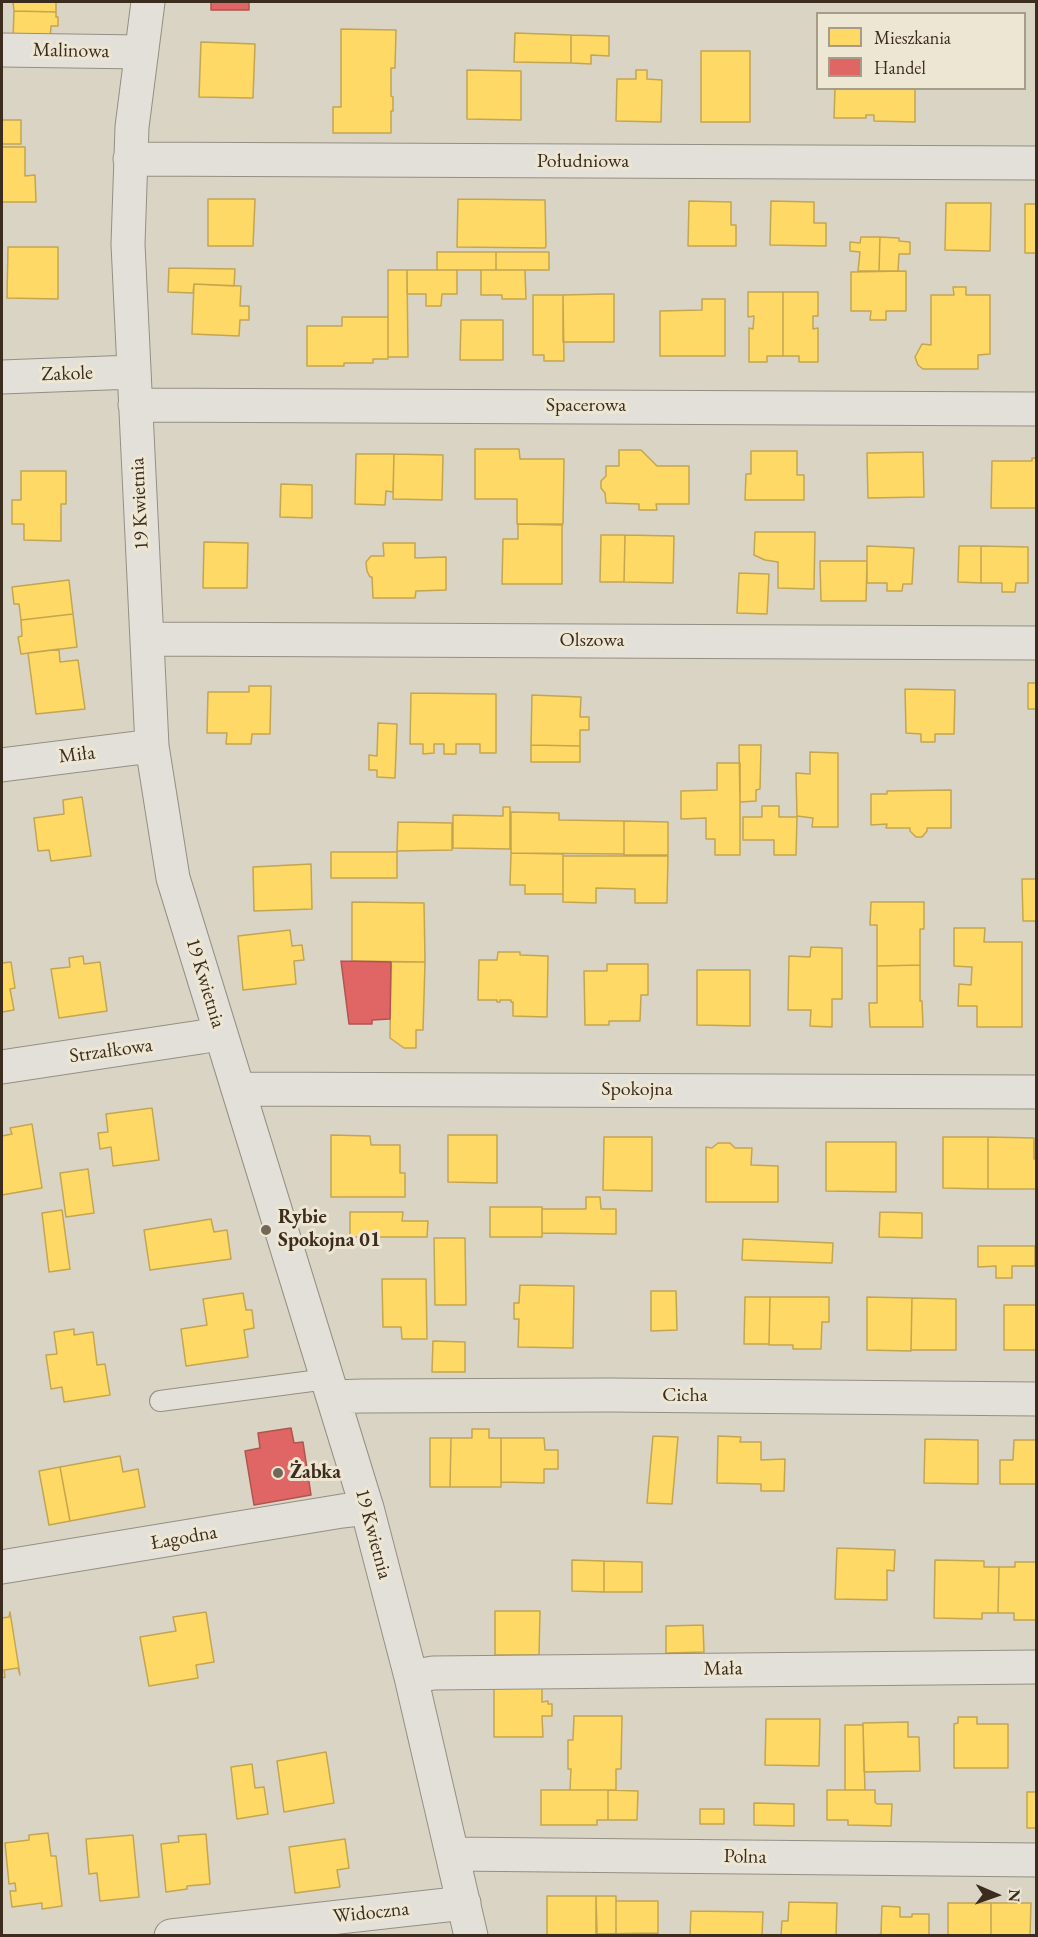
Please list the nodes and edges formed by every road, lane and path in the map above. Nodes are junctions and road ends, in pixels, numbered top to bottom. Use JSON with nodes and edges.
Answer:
{"nodes":[{"id":1,"x":148,"y":2,"type":"edge"},
{"id":2,"x":2,"y":51,"type":"edge"},
{"id":3,"x":141,"y":52,"type":"junction"},
{"id":4,"x":130,"y":159,"type":"junction"},
{"id":5,"x":1036,"y":163,"type":"edge"},
{"id":6,"x":133,"y":372,"type":"junction"},
{"id":7,"x":2,"y":377,"type":"edge"},
{"id":8,"x":135,"y":405,"type":"junction"},
{"id":9,"x":1036,"y":409,"type":"edge"},
{"id":10,"x":147,"y":639,"type":"junction"},
{"id":11,"x":1036,"y":643,"type":"edge"},
{"id":12,"x":152,"y":746,"type":"junction"},
{"id":13,"x":2,"y":765,"type":"edge"},
{"id":14,"x":220,"y":1033,"type":"junction"},
{"id":15,"x":2,"y":1066,"type":"edge"},
{"id":16,"x":238,"y":1089,"type":"junction"},
{"id":17,"x":1036,"y":1092,"type":"edge"},
{"id":18,"x":330,"y":1388,"type":"junction"},
{"id":19,"x":1036,"y":1399,"type":"edge"},
{"id":20,"x":160,"y":1401,"type":"dead end"},
{"id":21,"x":367,"y":1508,"type":"junction"},
{"id":22,"x":2,"y":1567,"type":"edge"},
{"id":23,"x":1036,"y":1666,"type":"edge"},
{"id":24,"x":411,"y":1677,"type":"junction"},
{"id":25,"x":453,"y":1854,"type":"junction"},
{"id":26,"x":1036,"y":1860,"type":"edge"},
{"id":27,"x":464,"y":1903,"type":"junction"},
{"id":28,"x":171,"y":1935,"type":"edge"},
{"id":29,"x":471,"y":1935,"type":"edge"}],
"edges":[{"from":1,"to":3,"type":"street","name":"19 Kwietnia"},
{"from":2,"to":3,"type":"street","name":"Malinowa"},
{"from":3,"to":4,"type":"street","name":"19 Kwietnia"},
{"from":4,"to":5,"type":"street","name":"Południowa"},
{"from":4,"to":6,"type":"street","name":"19 Kwietnia"},
{"from":6,"to":7,"type":"street","name":"Zakole"},
{"from":6,"to":8,"type":"street","name":"19 Kwietnia"},
{"from":8,"to":9,"type":"street","name":"Spacerowa"},
{"from":8,"to":10,"type":"street","name":"19 Kwietnia"},
{"from":10,"to":11,"type":"street","name":"Olszowa"},
{"from":10,"to":12,"type":"street","name":"19 Kwietnia"},
{"from":12,"to":13,"type":"street","name":"Miła"},
{"from":12,"to":14,"type":"street","name":"19 Kwietnia"},
{"from":14,"to":15,"type":"street","name":"Strzałkowa"},
{"from":14,"to":16,"type":"street","name":"19 Kwietnia"},
{"from":16,"to":17,"type":"street","name":"Spokojna"},
{"from":16,"to":18,"type":"street","name":"19 Kwietnia"},
{"from":18,"to":19,"type":"street","name":"Cicha"},
{"from":18,"to":20,"type":"lane"},
{"from":18,"to":21,"type":"street","name":"19 Kwietnia"},
{"from":21,"to":22,"type":"street","name":"Łagodna"},
{"from":21,"to":24,"type":"street","name":"19 Kwietnia"},
{"from":23,"to":24,"type":"street","name":"Mała"},
{"from":24,"to":25,"type":"street","name":"19 Kwietnia"},
{"from":25,"to":26,"type":"street","name":"Polna"},
{"from":25,"to":27,"type":"street","name":"19 Kwietnia"},
{"from":27,"to":28,"type":"street","name":"Widoczna"},
{"from":27,"to":29,"type":"street","name":"19 Kwietnia"}]}
